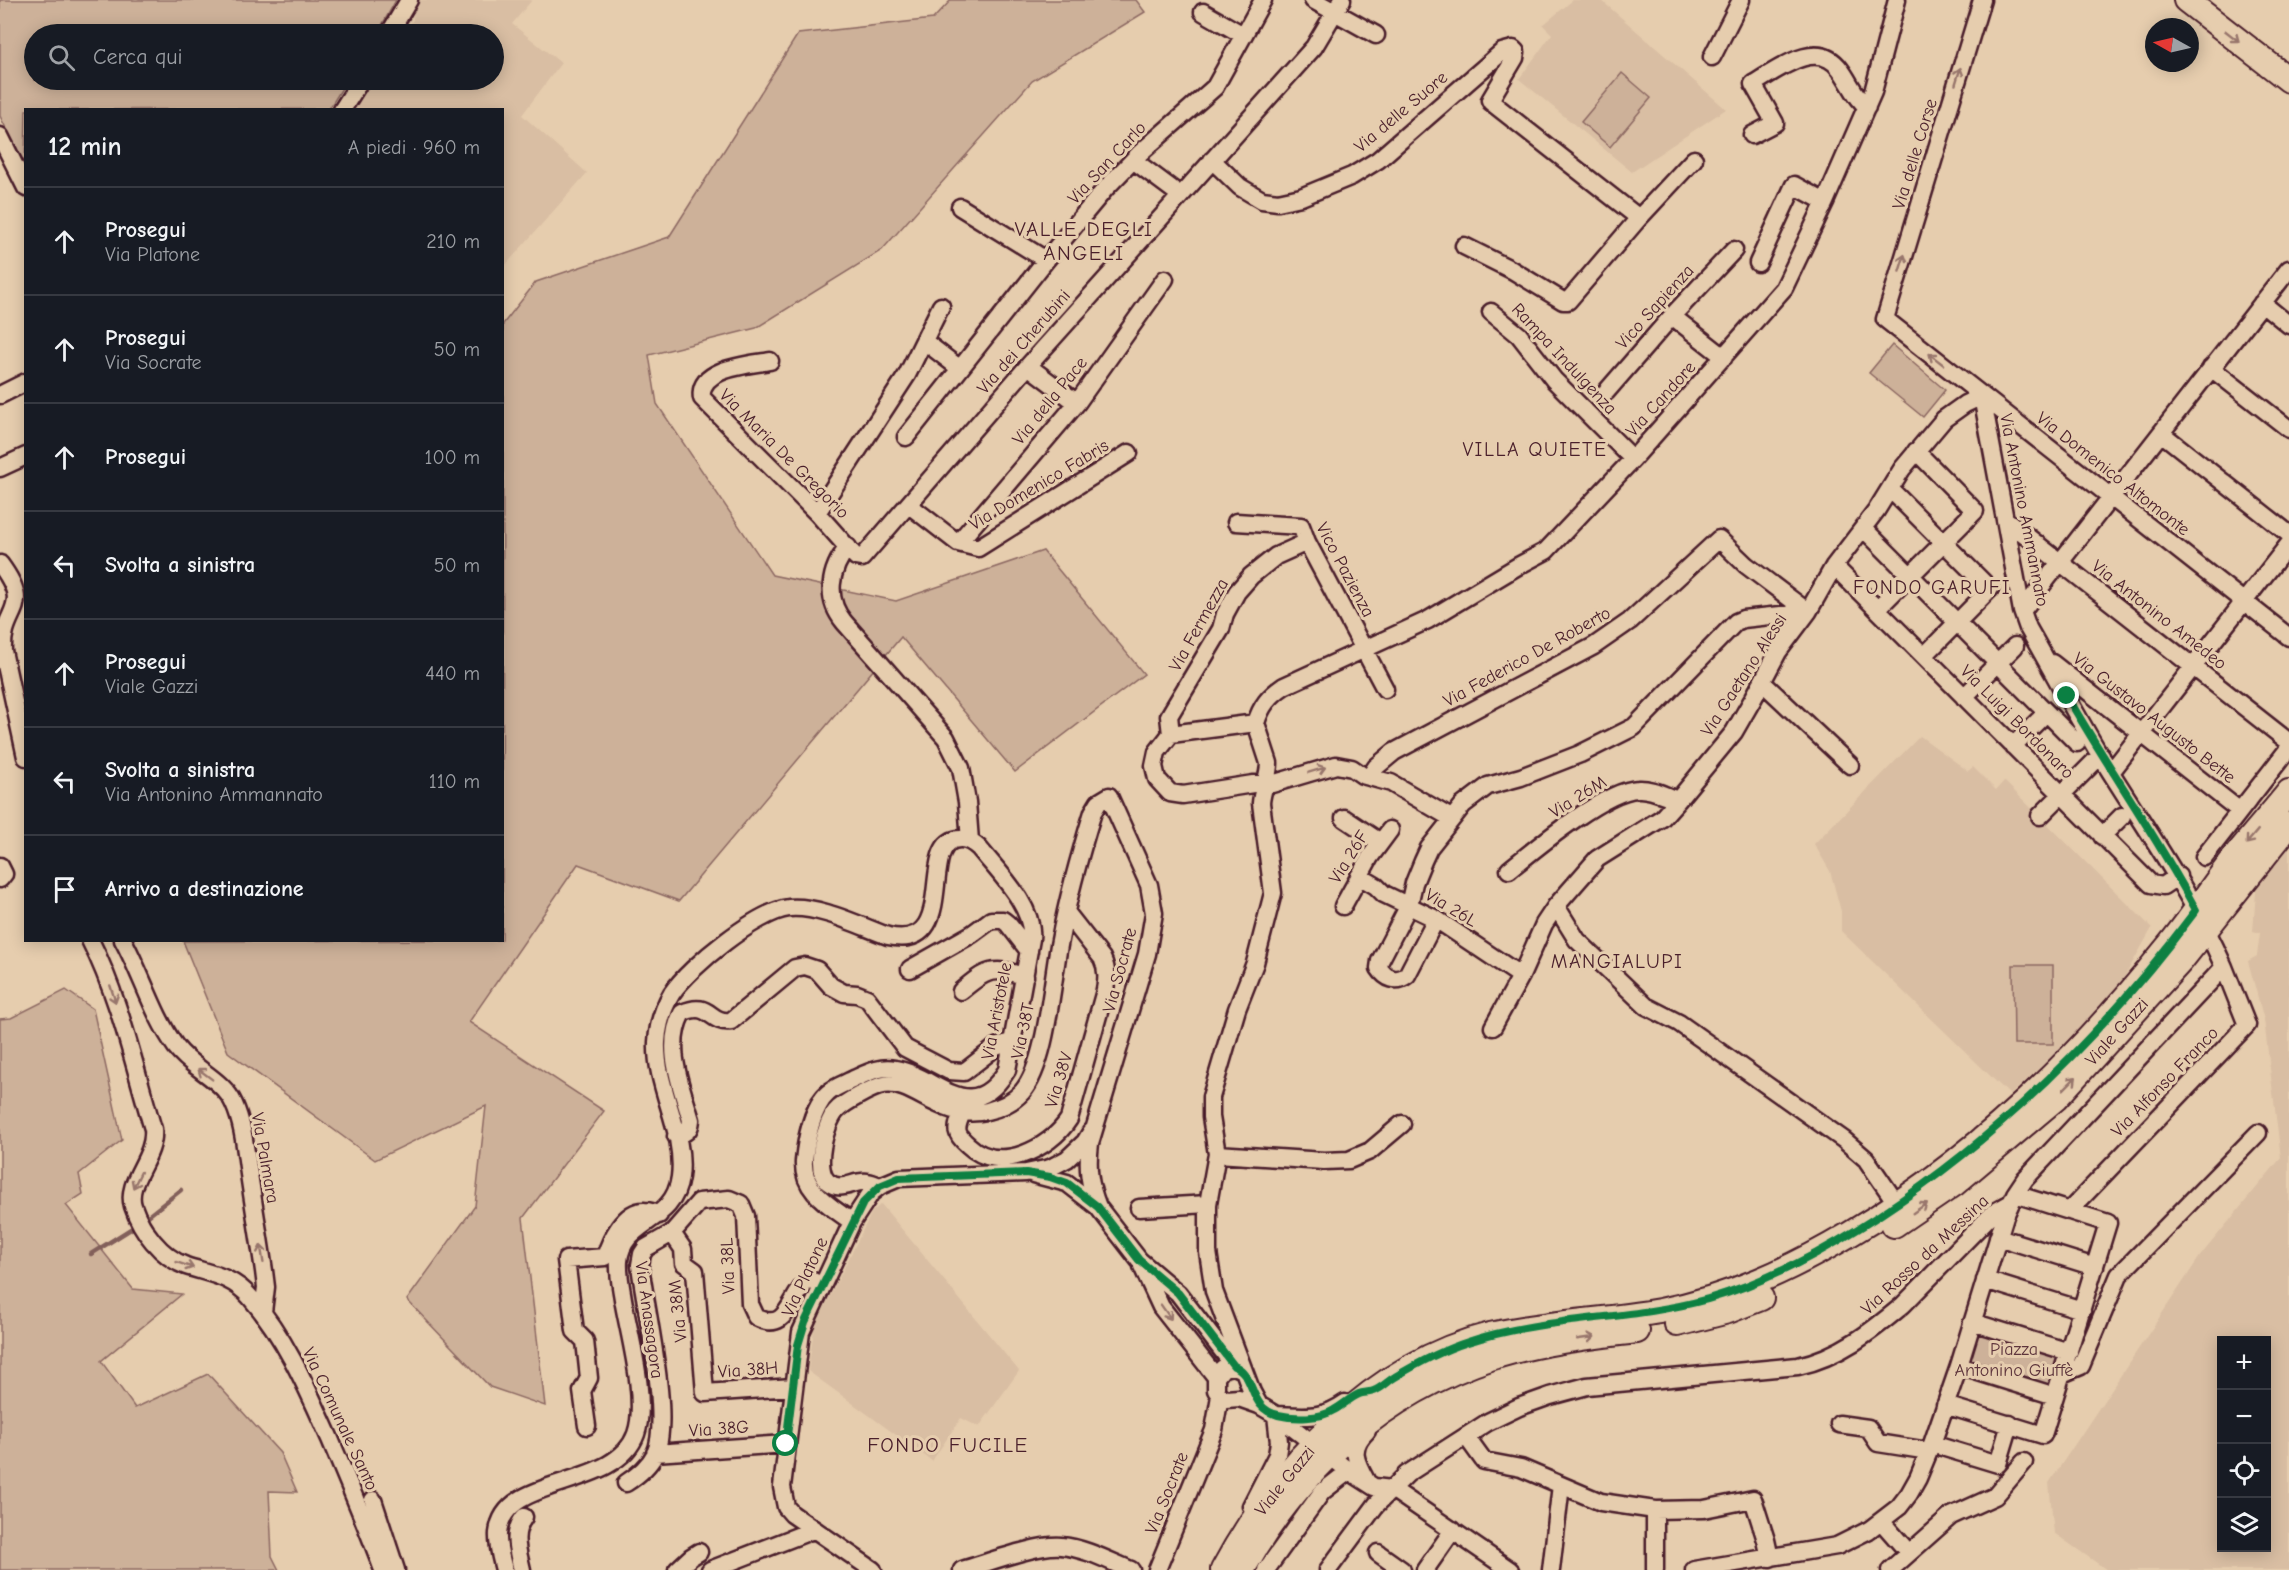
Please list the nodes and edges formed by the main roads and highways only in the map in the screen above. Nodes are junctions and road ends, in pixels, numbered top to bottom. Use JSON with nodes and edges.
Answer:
{"nodes":[{"id":1,"x":2194,"y":2,"type":"edge"},
{"id":2,"x":2289,"y":80,"type":"edge"},
{"id":3,"x":2289,"y":792,"type":"edge"},
{"id":4,"x":2289,"y":825,"type":"edge"},
{"id":5,"x":2201,"y":919,"type":"junction"},
{"id":6,"x":1321,"y":1450,"type":"junction"},
{"id":7,"x":1233,"y":1563,"type":"edge"}],
"edges":[{"from":1,"to":2,"type":"main road","one_way":true},
{"from":3,"to":5,"type":"main road","name":"Viale Gazzi","one_way":true},
{"from":4,"to":5,"type":"main road","name":"Viale Gazzi"},
{"from":5,"to":6,"type":"main road","name":"Viale Gazzi"},
{"from":6,"to":5,"type":"main road","name":"Viale Gazzi","one_way":true},
{"from":6,"to":7,"type":"main road","name":"Viale Gazzi"},
{"from":6,"to":7,"type":"main road","name":"Viale Gazzi"}]}
